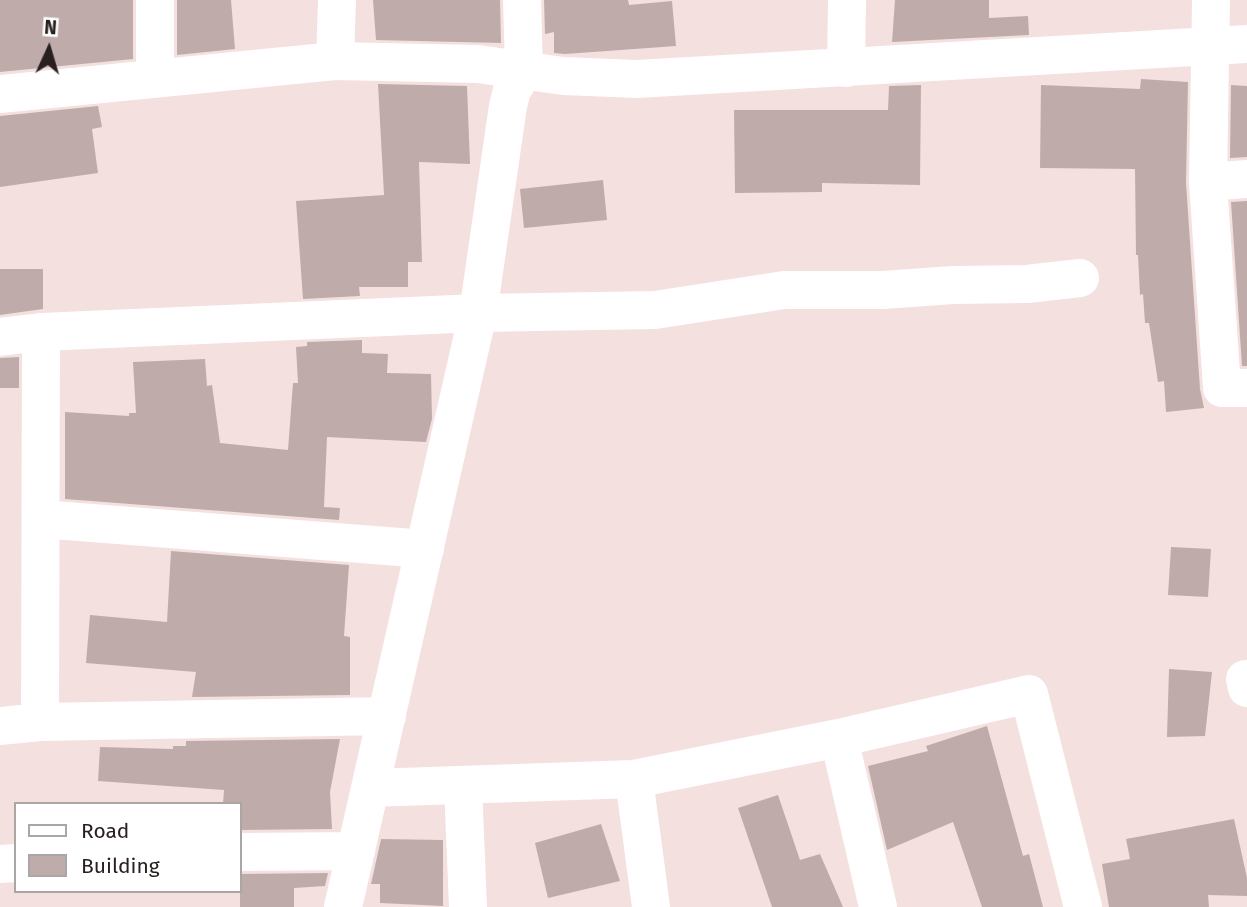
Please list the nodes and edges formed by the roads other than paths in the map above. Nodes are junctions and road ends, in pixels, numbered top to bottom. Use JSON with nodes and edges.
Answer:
{"nodes":[{"id":1,"x":155,"y":0,"type":"edge"},
{"id":2,"x":337,"y":0,"type":"edge"},
{"id":3,"x":522,"y":0,"type":"edge"},
{"id":4,"x":847,"y":0,"type":"edge"},
{"id":5,"x":1211,"y":0,"type":"edge"},
{"id":6,"x":1247,"y":44,"type":"edge"},
{"id":7,"x":1209,"y":46,"type":"junction"},
{"id":8,"x":335,"y":61,"type":"junction"},
{"id":9,"x":846,"y":68,"type":"junction"},
{"id":10,"x":524,"y":71,"type":"junction"},
{"id":11,"x":155,"y":77,"type":"junction"},
{"id":12,"x":0,"y":94,"type":"edge"},
{"id":13,"x":1247,"y":179,"type":"edge"},
{"id":14,"x":1208,"y":182,"type":"junction"},
{"id":15,"x":1080,"y":278,"type":"dead end"},
{"id":16,"x":478,"y":313,"type":"junction"},
{"id":17,"x":41,"y":332,"type":"junction"},
{"id":18,"x":0,"y":337,"type":"edge"},
{"id":19,"x":1247,"y":388,"type":"edge"},
{"id":20,"x":41,"y":519,"type":"junction"},
{"id":21,"x":425,"y":549,"type":"junction"},
{"id":22,"x":387,"y":716,"type":"junction"},
{"id":23,"x":40,"y":722,"type":"junction"},
{"id":24,"x":0,"y":726,"type":"edge"},
{"id":25,"x":839,"y":738,"type":"junction"},
{"id":26,"x":634,"y":779,"type":"junction"},
{"id":27,"x":463,"y":785,"type":"junction"},
{"id":28,"x":370,"y":788,"type":"junction"},
{"id":29,"x":356,"y":851,"type":"junction"},
{"id":30,"x":242,"y":852,"type":"edge"},
{"id":31,"x":343,"y":907,"type":"edge"},
{"id":32,"x":468,"y":907,"type":"edge"},
{"id":33,"x":651,"y":907,"type":"edge"},
{"id":34,"x":878,"y":907,"type":"edge"},
{"id":35,"x":1083,"y":907,"type":"edge"}],
"edges":[{"from":1,"to":11,"type":"street"},
{"from":2,"to":8,"type":"street"},
{"from":3,"to":10,"type":"street"},
{"from":4,"to":9,"type":"street"},
{"from":5,"to":7,"type":"street"},
{"from":6,"to":7,"type":"street"},
{"from":7,"to":9,"type":"street"},
{"from":7,"to":14,"type":"street"},
{"from":8,"to":10,"type":"street"},
{"from":8,"to":11,"type":"street"},
{"from":9,"to":10,"type":"street"},
{"from":10,"to":16,"type":"street"},
{"from":11,"to":12,"type":"street"},
{"from":13,"to":14,"type":"street"},
{"from":14,"to":19,"type":"street"},
{"from":15,"to":16,"type":"street"},
{"from":16,"to":17,"type":"street"},
{"from":16,"to":21,"type":"street"},
{"from":17,"to":18,"type":"street"},
{"from":17,"to":20,"type":"street"},
{"from":20,"to":21,"type":"street"},
{"from":20,"to":23,"type":"street"},
{"from":21,"to":22,"type":"street"},
{"from":22,"to":23,"type":"street"},
{"from":22,"to":28,"type":"street"},
{"from":23,"to":24,"type":"street"},
{"from":25,"to":26,"type":"street"},
{"from":25,"to":34,"type":"street"},
{"from":25,"to":35,"type":"street"},
{"from":26,"to":27,"type":"street"},
{"from":26,"to":33,"type":"street"},
{"from":27,"to":28,"type":"street"},
{"from":27,"to":32,"type":"street"},
{"from":28,"to":29,"type":"street"},
{"from":29,"to":30,"type":"street"},
{"from":29,"to":31,"type":"street"}]}
